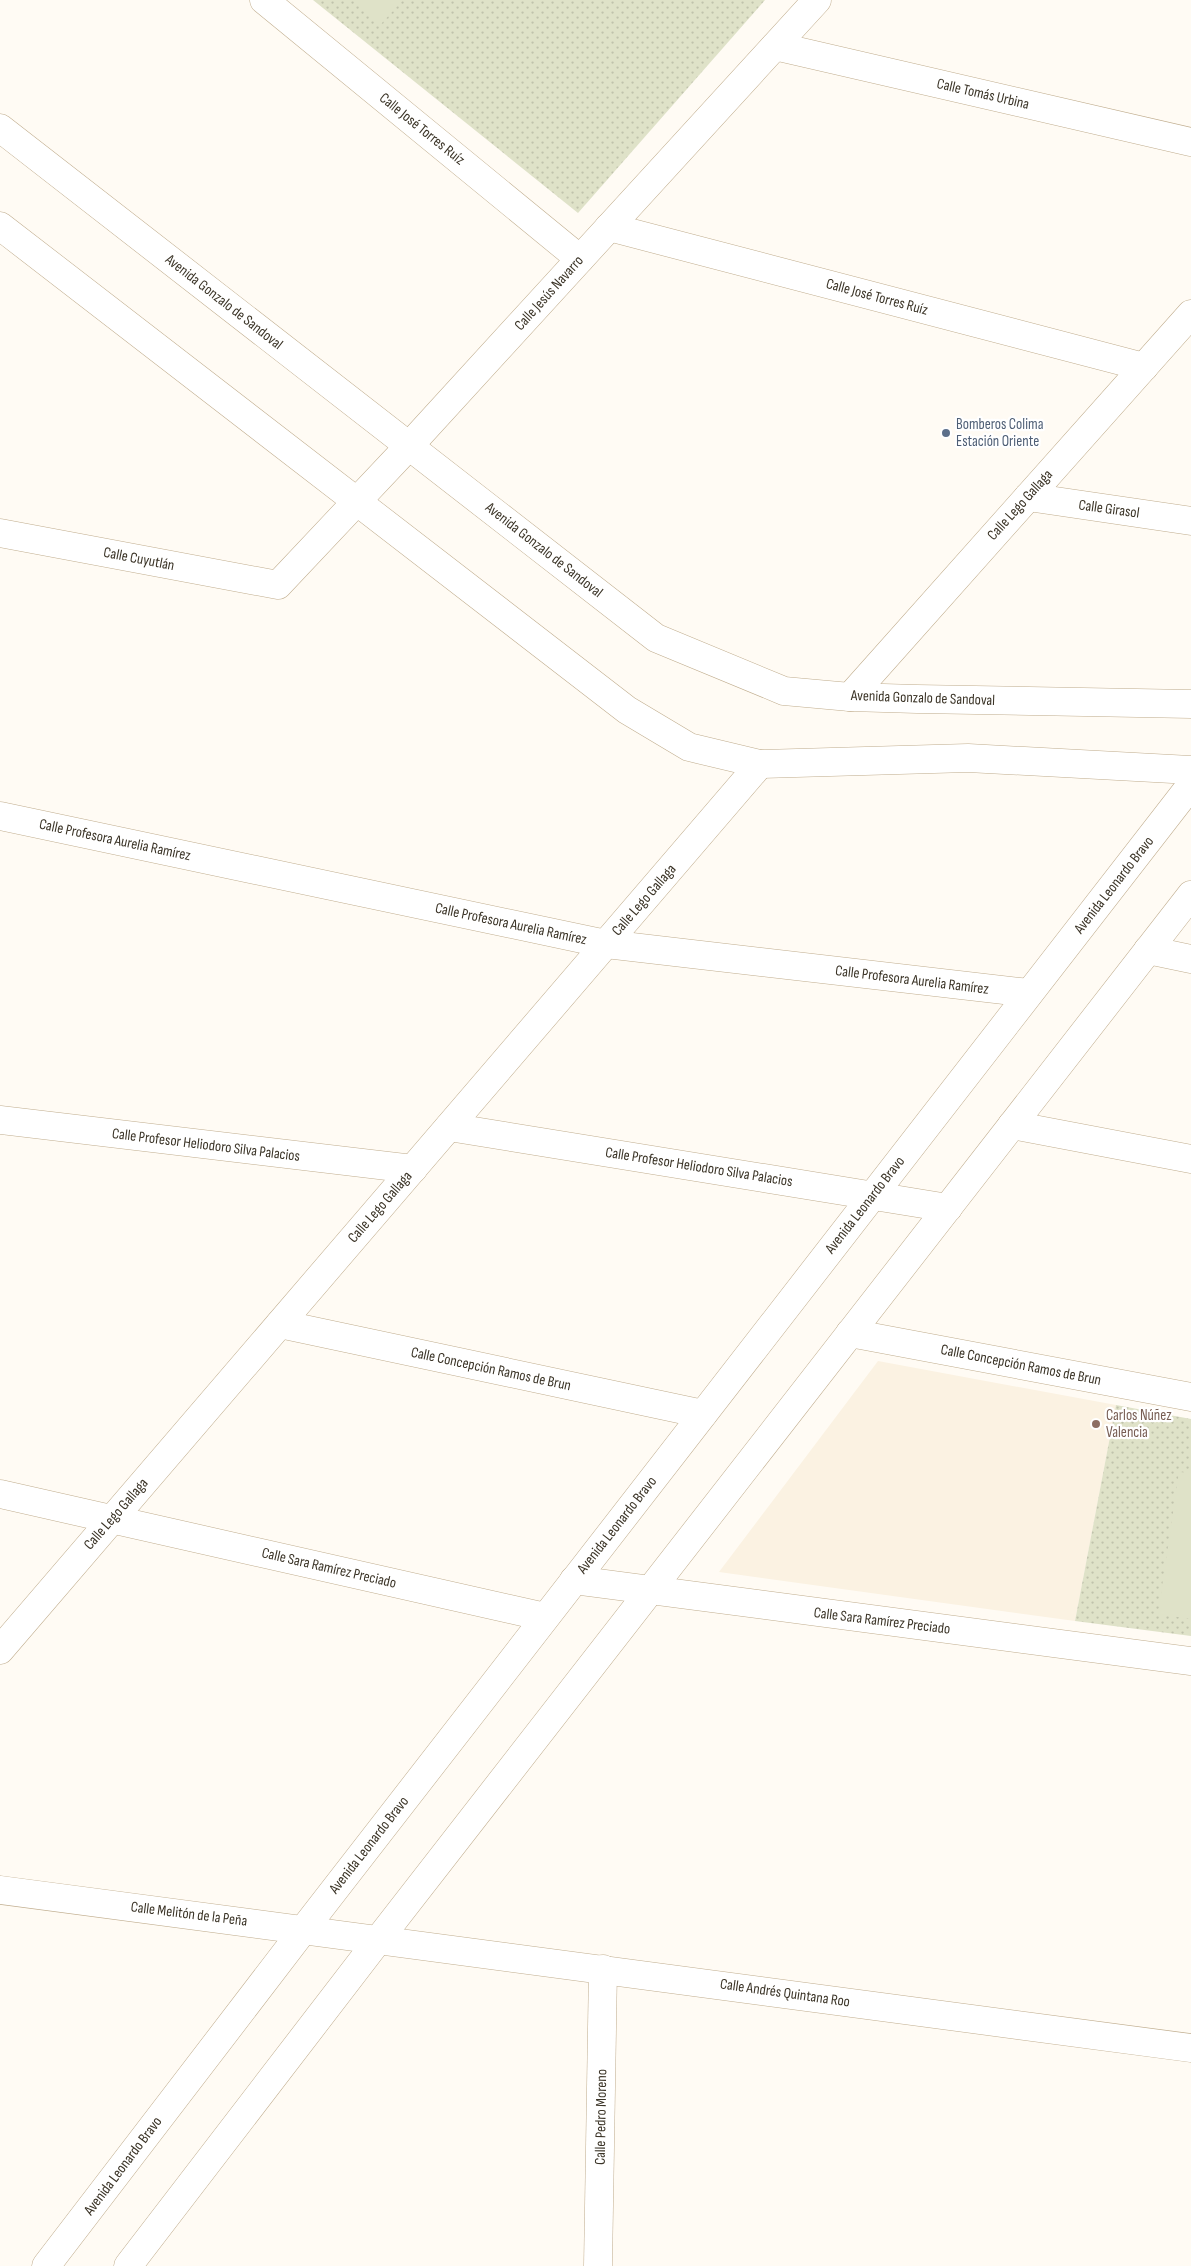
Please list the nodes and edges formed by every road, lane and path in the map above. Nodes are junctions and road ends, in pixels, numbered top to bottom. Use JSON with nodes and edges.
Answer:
{"nodes":[{"id":1,"x":264,"y":0,"type":"edge"},
{"id":2,"x":817,"y":0,"type":"edge"},
{"id":3,"x":775,"y":46,"type":"junction"},
{"id":4,"x":0,"y":128,"type":"edge"},
{"id":5,"x":1191,"y":142,"type":"edge"},
{"id":6,"x":0,"y":226,"type":"edge"},
{"id":7,"x":610,"y":226,"type":"junction"},
{"id":8,"x":580,"y":259,"type":"junction"},
{"id":9,"x":1191,"y":314,"type":"edge"},
{"id":10,"x":1144,"y":366,"type":"junction"},
{"id":11,"x":409,"y":446,"type":"junction"},
{"id":12,"x":1028,"y":497,"type":"junction"},
{"id":13,"x":356,"y":501,"type":"junction"},
{"id":14,"x":1191,"y":522,"type":"edge"},
{"id":15,"x":0,"y":533,"type":"edge"},
{"id":16,"x":278,"y":584,"type":"joint"},
{"id":17,"x":850,"y":697,"type":"junction"},
{"id":18,"x":1191,"y":704,"type":"edge"},
{"id":19,"x":760,"y":764,"type":"junction"},
{"id":20,"x":1191,"y":770,"type":"edge"},
{"id":21,"x":1191,"y":785,"type":"edge"},
{"id":22,"x":0,"y":816,"type":"edge"},
{"id":23,"x":1191,"y":895,"type":"edge"},
{"id":24,"x":606,"y":944,"type":"junction"},
{"id":25,"x":1148,"y":950,"type":"junction"},
{"id":26,"x":1191,"y":959,"type":"edge"},
{"id":27,"x":1029,"y":993,"type":"junction"},
{"id":28,"x":0,"y":1120,"type":"edge"},
{"id":29,"x":1012,"y":1125,"type":"junction"},
{"id":30,"x":448,"y":1127,"type":"junction"},
{"id":31,"x":1191,"y":1159,"type":"edge"},
{"id":32,"x":413,"y":1169,"type":"junction"},
{"id":33,"x":873,"y":1195,"type":"junction"},
{"id":34,"x":948,"y":1208,"type":"junction"},
{"id":35,"x":280,"y":1324,"type":"junction"},
{"id":36,"x":850,"y":1333,"type":"junction"},
{"id":37,"x":1191,"y":1397,"type":"edge"},
{"id":38,"x":703,"y":1414,"type":"junction"},
{"id":39,"x":0,"y":1494,"type":"edge"},
{"id":40,"x":112,"y":1519,"type":"junction"},
{"id":41,"x":574,"y":1580,"type":"junction"},
{"id":42,"x":651,"y":1590,"type":"junction"},
{"id":43,"x":545,"y":1617,"type":"junction"},
{"id":44,"x":0,"y":1650,"type":"edge"},
{"id":45,"x":1191,"y":1661,"type":"edge"},
{"id":46,"x":4,"y":1896,"type":"edge"},
{"id":47,"x":304,"y":1929,"type":"junction"},
{"id":48,"x":379,"y":1939,"type":"junction"},
{"id":49,"x":604,"y":1969,"type":"junction"},
{"id":50,"x":1191,"y":2048,"type":"edge"},
{"id":51,"x":46,"y":2266,"type":"edge"},
{"id":52,"x":128,"y":2266,"type":"edge"},
{"id":53,"x":598,"y":2266,"type":"edge"}],
"edges":[{"from":1,"to":8,"type":"street","name":"Calle José Torres Ruíz"},
{"from":2,"to":3,"type":"street","name":"Calle Jesús Navarro"},
{"from":3,"to":5,"type":"street","name":"Calle Tomás Urbina"},
{"from":3,"to":7,"type":"street","name":"Calle Jesús Navarro"},
{"from":4,"to":11,"type":"street","name":"Avenida Gonzalo de Sandoval"},
{"from":6,"to":13,"type":"street"},
{"from":7,"to":8,"type":"street","name":"Calle Jesús Navarro"},
{"from":7,"to":10,"type":"street","name":"Calle José Torres Ruíz"},
{"from":8,"to":11,"type":"street","name":"Calle Jesús Navarro"},
{"from":9,"to":10,"type":"street","name":"Calle Lego Gallaga"},
{"from":10,"to":12,"type":"street","name":"Calle Lego Gallaga"},
{"from":11,"to":13,"type":"street","name":"Calle Jesús Navarro"},
{"from":11,"to":17,"type":"street","name":"Avenida Gonzalo de Sandoval"},
{"from":12,"to":14,"type":"street","name":"Calle Girasol"},
{"from":12,"to":17,"type":"street","name":"Calle Lego Gallaga"},
{"from":13,"to":16,"type":"street","name":"Calle Jesús Navarro"},
{"from":13,"to":19,"type":"street"},
{"from":15,"to":16,"type":"street","name":"Calle Cuyutlán"},
{"from":17,"to":18,"type":"street","name":"Avenida Gonzalo de Sandoval"},
{"from":19,"to":20,"type":"street"},
{"from":19,"to":24,"type":"street","name":"Calle Lego Gallaga"},
{"from":21,"to":27,"type":"street","name":"Avenida Leonardo Bravo"},
{"from":22,"to":24,"type":"street","name":"Calle Profesora Aurelia Ramírez"},
{"from":23,"to":25,"type":"street"},
{"from":24,"to":27,"type":"street","name":"Calle Profesora Aurelia Ramírez"},
{"from":24,"to":30,"type":"street","name":"Calle Lego Gallaga"},
{"from":25,"to":26,"type":"street"},
{"from":25,"to":29,"type":"street"},
{"from":27,"to":33,"type":"street","name":"Avenida Leonardo Bravo"},
{"from":28,"to":32,"type":"street","name":"Calle Profesor Heliodoro Silva Palacios"},
{"from":29,"to":31,"type":"street"},
{"from":29,"to":34,"type":"street"},
{"from":30,"to":32,"type":"street","name":"Calle Lego Gallaga"},
{"from":30,"to":33,"type":"street","name":"Calle Profesor Heliodoro Silva Palacios"},
{"from":32,"to":35,"type":"street","name":"Calle Lego Gallaga"},
{"from":33,"to":34,"type":"street","name":"Calle Profesor Heliodoro Silva Palacios"},
{"from":33,"to":38,"type":"street","name":"Avenida Leonardo Bravo"},
{"from":34,"to":36,"type":"street"},
{"from":35,"to":38,"type":"street","name":"Calle Concepción Ramos de Brun"},
{"from":35,"to":40,"type":"street","name":"Calle Lego Gallaga"},
{"from":36,"to":37,"type":"street","name":"Calle Concepción Ramos de Brun"},
{"from":36,"to":42,"type":"street"},
{"from":38,"to":41,"type":"street","name":"Avenida Leonardo Bravo"},
{"from":39,"to":40,"type":"street","name":"Calle Sara Ramírez Preciado"},
{"from":40,"to":43,"type":"street","name":"Calle Sara Ramírez Preciado"},
{"from":40,"to":44,"type":"street","name":"Calle Lego Gallaga"},
{"from":41,"to":42,"type":"street","name":"Calle Sara Ramírez Preciado"},
{"from":41,"to":43,"type":"street","name":"Avenida Leonardo Bravo"},
{"from":42,"to":45,"type":"street","name":"Calle Sara Ramírez Preciado"},
{"from":42,"to":48,"type":"street"},
{"from":43,"to":47,"type":"street","name":"Avenida Leonardo Bravo"},
{"from":46,"to":47,"type":"street","name":"Calle Melitón de la Peña"},
{"from":47,"to":48,"type":"street","name":"Calle Melitón de la Peña"},
{"from":47,"to":51,"type":"street","name":"Avenida Leonardo Bravo"},
{"from":48,"to":49,"type":"street","name":"Calle Andrés Quintana Roo"},
{"from":48,"to":52,"type":"street"},
{"from":49,"to":50,"type":"street","name":"Calle Andrés Quintana Roo"},
{"from":49,"to":53,"type":"street","name":"Calle Pedro Moreno"}]}
